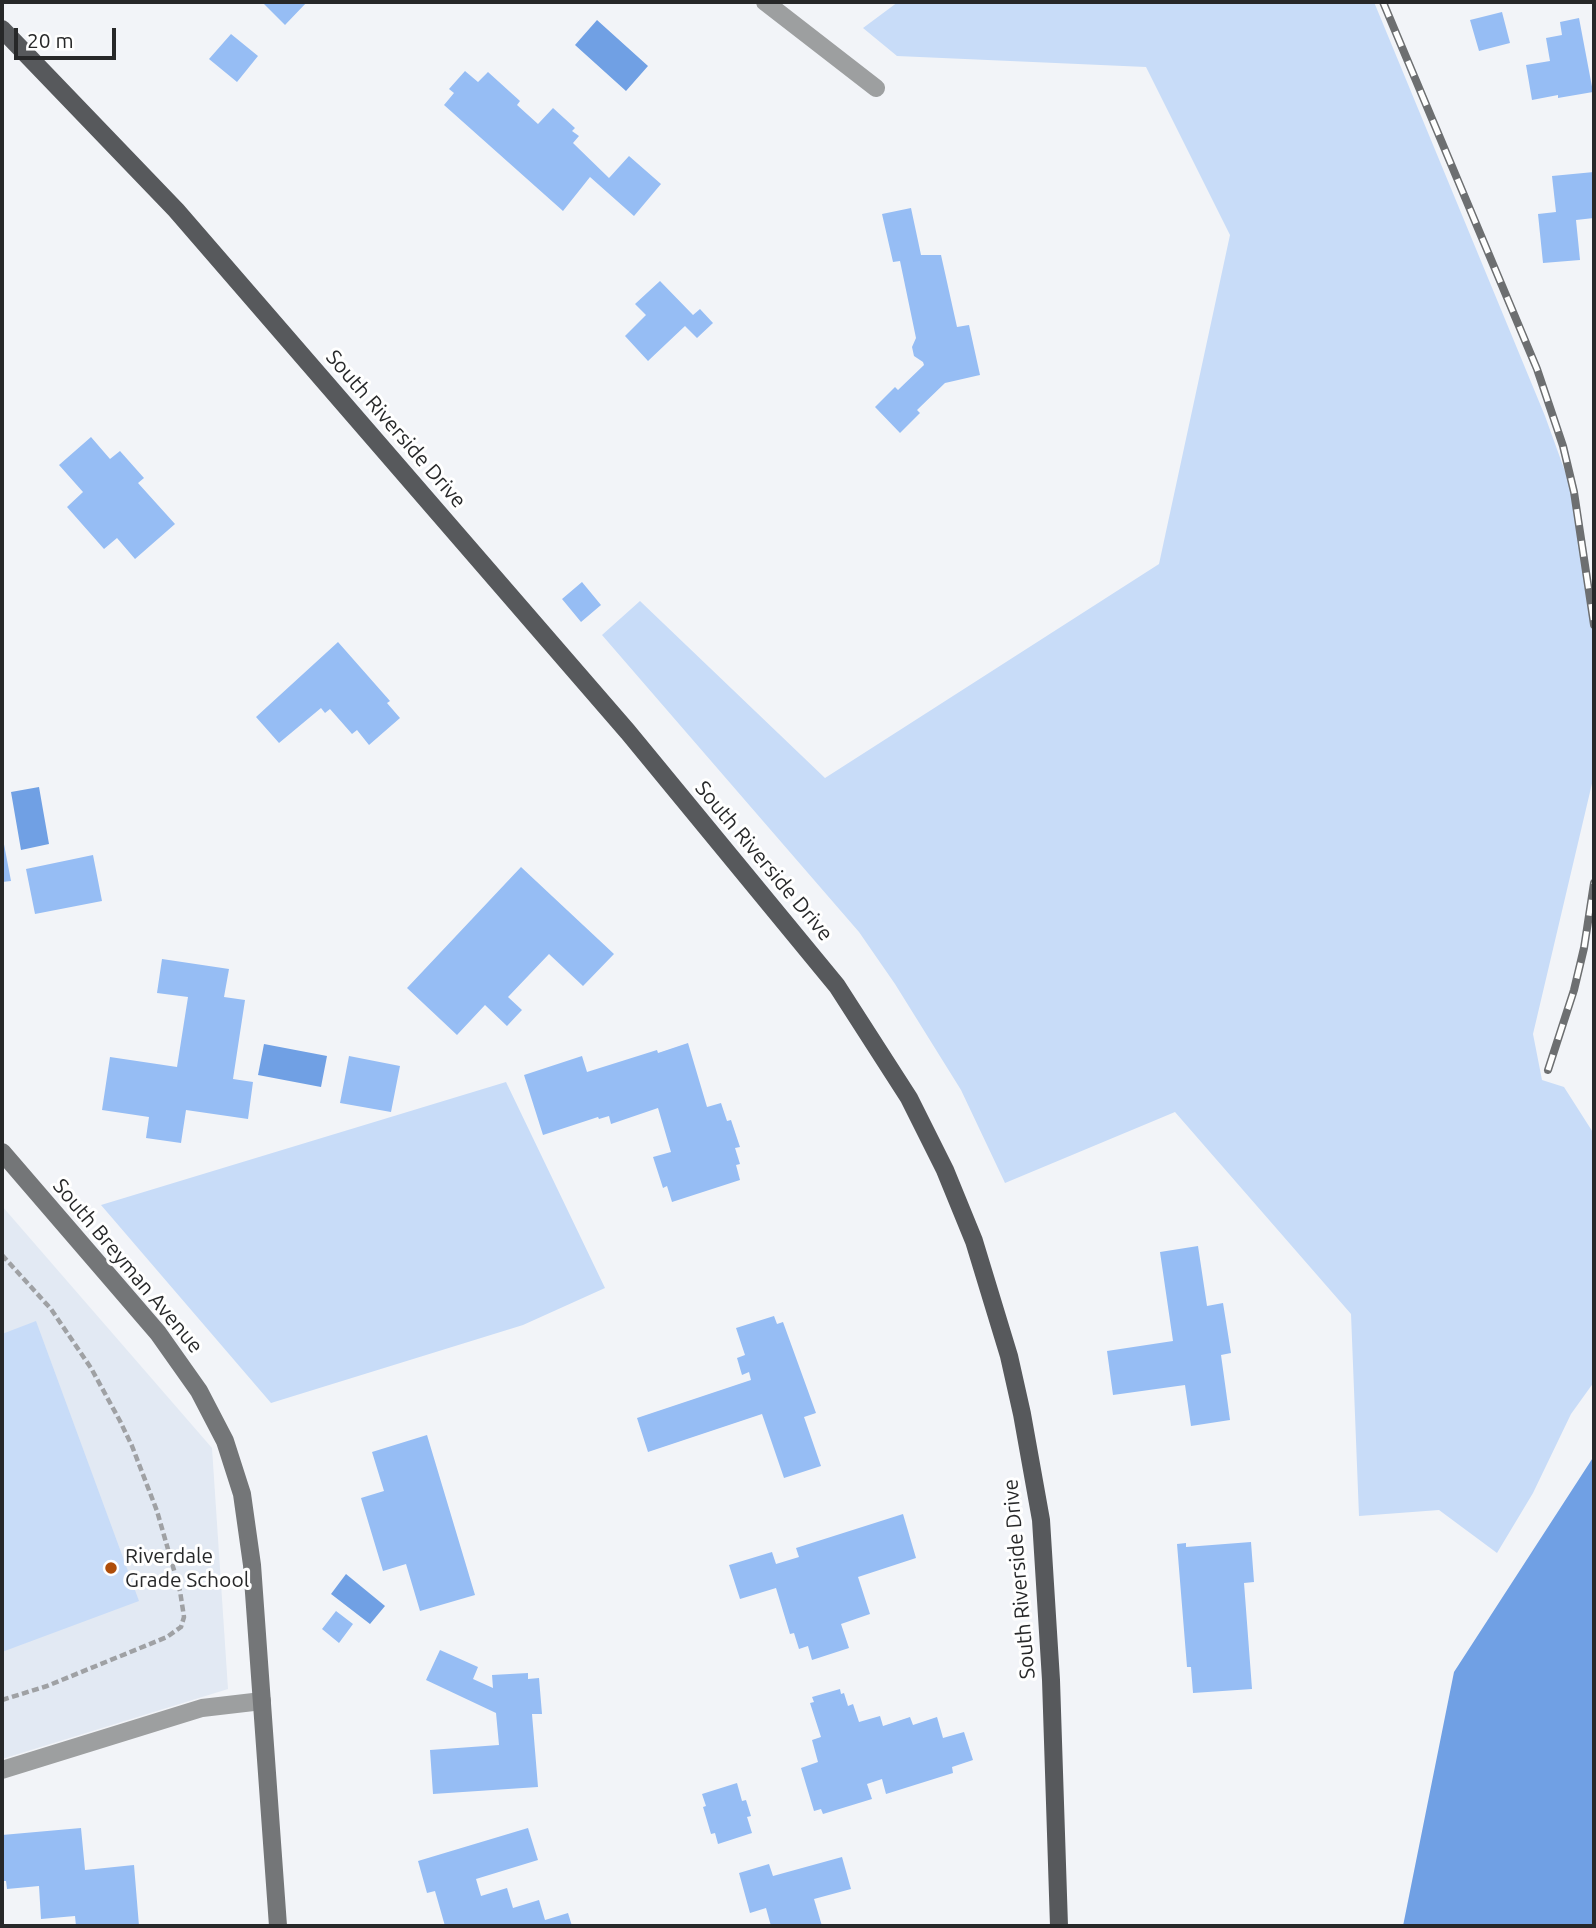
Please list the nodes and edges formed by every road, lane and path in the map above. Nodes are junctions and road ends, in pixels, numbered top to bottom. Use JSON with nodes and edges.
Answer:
{"nodes":[{"id":1,"x":765,"y":2,"type":"edge"},
{"id":2,"x":2,"y":29,"type":"edge"},
{"id":3,"x":876,"y":88,"type":"dead end"},
{"id":4,"x":2,"y":1152,"type":"edge"},
{"id":5,"x":2,"y":1255,"type":"edge"},
{"id":6,"x":2,"y":1700,"type":"edge"},
{"id":7,"x":261,"y":1702,"type":"junction"},
{"id":8,"x":2,"y":1770,"type":"edge"},
{"id":9,"x":278,"y":1926,"type":"edge"},
{"id":10,"x":1059,"y":1926,"type":"edge"}],
"edges":[{"from":1,"to":3,"type":"street"},
{"from":2,"to":10,"type":"main road","name":"South Riverside Drive"},
{"from":4,"to":7,"type":"street","name":"South Breyman Avenue"},
{"from":5,"to":6,"type":"path"},
{"from":7,"to":8,"type":"street"},
{"from":7,"to":9,"type":"street","name":"South Breyman Avenue"}]}
